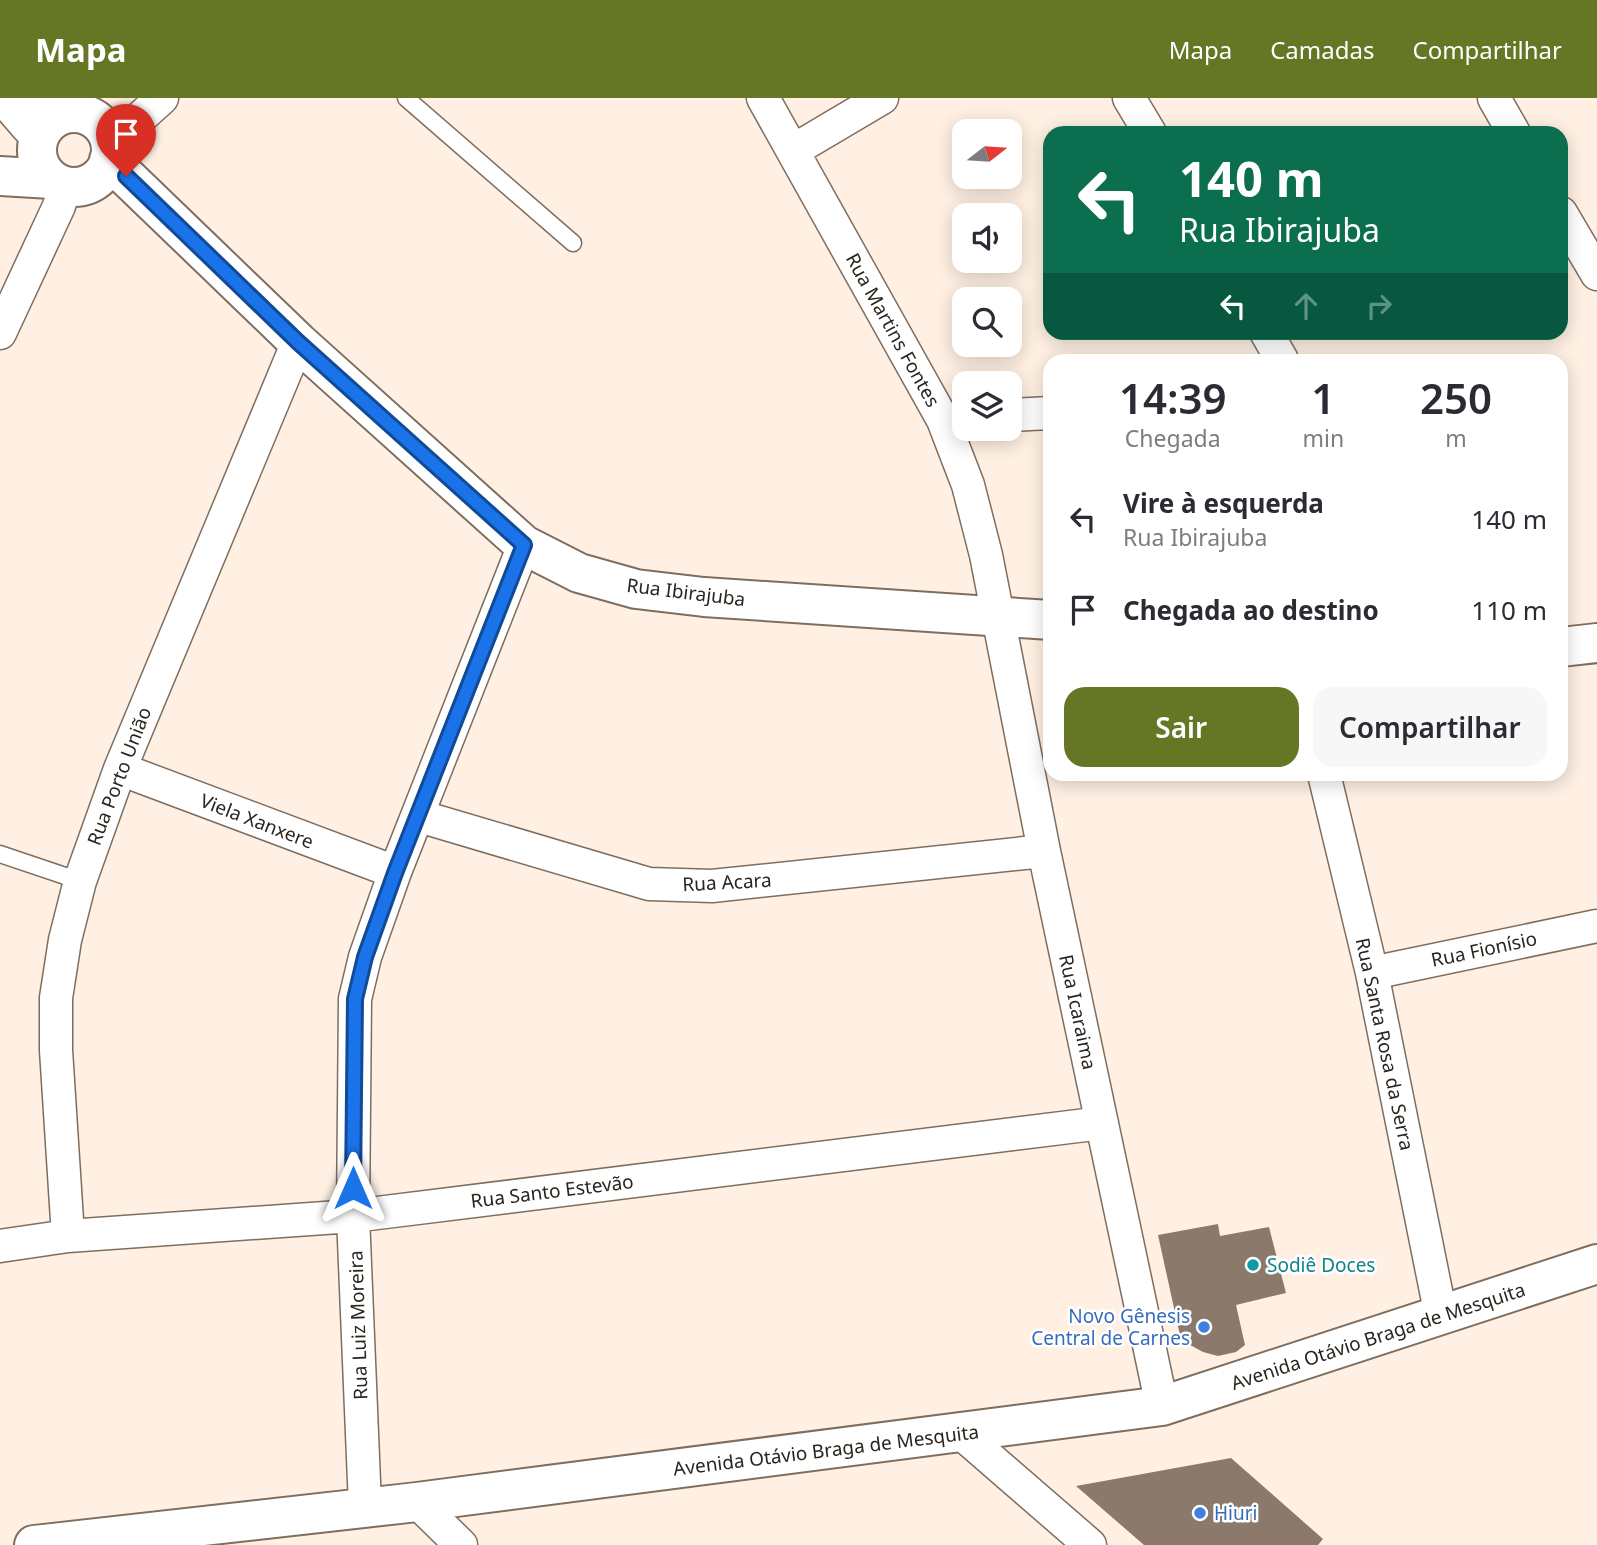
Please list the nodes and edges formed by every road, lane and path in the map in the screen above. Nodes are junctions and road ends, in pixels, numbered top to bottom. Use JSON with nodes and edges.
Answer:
{"nodes":[{"id":1,"x":2,"y":98,"type":"edge"},
{"id":2,"x":146,"y":98,"type":"edge"},
{"id":3,"x":162,"y":98,"type":"edge"},
{"id":4,"x":406,"y":98,"type":"edge"},
{"id":5,"x":763,"y":98,"type":"edge"},
{"id":6,"x":882,"y":98,"type":"edge"},
{"id":7,"x":1494,"y":98,"type":"edge"},
{"id":8,"x":37,"y":124,"type":"edge"},
{"id":9,"x":1510,"y":126,"type":"edge"},
{"id":10,"x":794,"y":150,"type":"junction"},
{"id":11,"x":0,"y":151,"type":"edge"},
{"id":12,"x":83,"y":164,"type":"junction"},
{"id":13,"x":0,"y":176,"type":"edge"},
{"id":14,"x":1568,"y":225,"type":"edge"},
{"id":15,"x":573,"y":243,"type":"dead end"},
{"id":16,"x":1597,"y":274,"type":"edge"},
{"id":17,"x":0,"y":333,"type":"edge"},
{"id":18,"x":298,"y":342,"type":"junction"},
{"id":19,"x":1043,"y":413,"type":"edge"},
{"id":20,"x":1022,"y":414,"type":"edge"},
{"id":21,"x":952,"y":416,"type":"edge"},
{"id":22,"x":959,"y":441,"type":"edge"},
{"id":23,"x":524,"y":545,"type":"junction"},
{"id":24,"x":997,"y":617,"type":"junction"},
{"id":25,"x":1043,"y":620,"type":"edge"},
{"id":26,"x":1597,"y":643,"type":"edge"},
{"id":27,"x":1568,"y":646,"type":"edge"},
{"id":28,"x":120,"y":769,"type":"junction"},
{"id":29,"x":1326,"y":781,"type":"edge"},
{"id":30,"x":419,"y":816,"type":"junction"},
{"id":31,"x":1044,"y":850,"type":"junction"},
{"id":32,"x":0,"y":854,"type":"edge"},
{"id":33,"x":395,"y":873,"type":"junction"},
{"id":34,"x":80,"y":881,"type":"junction"},
{"id":35,"x":1597,"y":926,"type":"edge"},
{"id":36,"x":1372,"y":973,"type":"junction"},
{"id":37,"x":1102,"y":1123,"type":"junction"},
{"id":38,"x":353,"y":1216,"type":"junction"},
{"id":39,"x":68,"y":1236,"type":"junction"},
{"id":40,"x":0,"y":1246,"type":"edge"},
{"id":41,"x":1597,"y":1264,"type":"edge"},
{"id":42,"x":1441,"y":1316,"type":"junction"},
{"id":43,"x":1162,"y":1406,"type":"junction"},
{"id":44,"x":962,"y":1434,"type":"junction"},
{"id":45,"x":417,"y":1502,"type":"junction"},
{"id":46,"x":365,"y":1506,"type":"junction"},
{"id":47,"x":34,"y":1545,"type":"edge"},
{"id":48,"x":461,"y":1545,"type":"edge"},
{"id":49,"x":1090,"y":1545,"type":"edge"}],
"edges":[{"from":1,"to":8,"type":"street"},
{"from":2,"to":12,"type":"street"},
{"from":3,"to":12,"type":"street"},
{"from":4,"to":15,"type":"lane"},
{"from":5,"to":10,"type":"street","name":"Rua Martins Fontes"},
{"from":6,"to":10,"type":"street"},
{"from":7,"to":9,"type":"street"},
{"from":8,"to":11,"type":"main road"},
{"from":8,"to":12,"type":"main road"},
{"from":8,"to":12,"type":"main road"},
{"from":10,"to":21,"type":"street","name":"Rua Martins Fontes"},
{"from":12,"to":13,"type":"main road"},
{"from":12,"to":17,"type":"street"},
{"from":12,"to":18,"type":"main road","name":"Rua Ibirajuba"},
{"from":14,"to":16,"type":"street"},
{"from":18,"to":23,"type":"main road","name":"Rua Ibirajuba"},
{"from":18,"to":28,"type":"street","name":"Rua Porto União"},
{"from":19,"to":20,"type":"street"},
{"from":22,"to":24,"type":"street","name":"Rua Martins Fontes"},
{"from":23,"to":24,"type":"main road","name":"Rua Ibirajuba"},
{"from":23,"to":30,"type":"street","name":"Rua Luiz Moreira"},
{"from":24,"to":25,"type":"main road","name":"Rua Ibirajuba"},
{"from":24,"to":31,"type":"street","name":"Rua Icaraima"},
{"from":26,"to":27,"type":"main road"},
{"from":28,"to":33,"type":"street","name":"Viela Xanxere"},
{"from":28,"to":34,"type":"street","name":"Rua Porto União"},
{"from":29,"to":36,"type":"street","name":"Rua Santa Rosa da Serra"},
{"from":30,"to":31,"type":"street","name":"Rua Acara"},
{"from":30,"to":33,"type":"street","name":"Rua Luiz Moreira"},
{"from":31,"to":37,"type":"street","name":"Rua Icaraima"},
{"from":32,"to":34,"type":"lane"},
{"from":33,"to":38,"type":"street","name":"Rua Luiz Moreira"},
{"from":34,"to":39,"type":"street","name":"Rua Porto União"},
{"from":35,"to":36,"type":"street","name":"Rua Fionísio"},
{"from":36,"to":42,"type":"street","name":"Rua Santa Rosa da Serra"},
{"from":37,"to":38,"type":"street","name":"Rua Santo Estevão"},
{"from":37,"to":43,"type":"street","name":"Rua Icaraima"},
{"from":38,"to":39,"type":"street","name":"Rua Santo Estevão"},
{"from":38,"to":46,"type":"street","name":"Rua Luiz Moreira"},
{"from":39,"to":40,"type":"street","name":"Rua Santo Estevão"},
{"from":41,"to":42,"type":"main road","name":"Avenida Otávio Braga de Mesquita"},
{"from":42,"to":43,"type":"main road","name":"Avenida Otávio Braga de Mesquita"},
{"from":43,"to":44,"type":"main road","name":"Avenida Otávio Braga de Mesquita"},
{"from":44,"to":45,"type":"main road","name":"Avenida Otávio Braga de Mesquita"},
{"from":44,"to":49,"type":"street"},
{"from":45,"to":46,"type":"main road","name":"Avenida Otávio Braga de Mesquita"},
{"from":45,"to":48,"type":"street"},
{"from":46,"to":47,"type":"main road","name":"Avenida Otávio Braga de Mesquita"}]}
